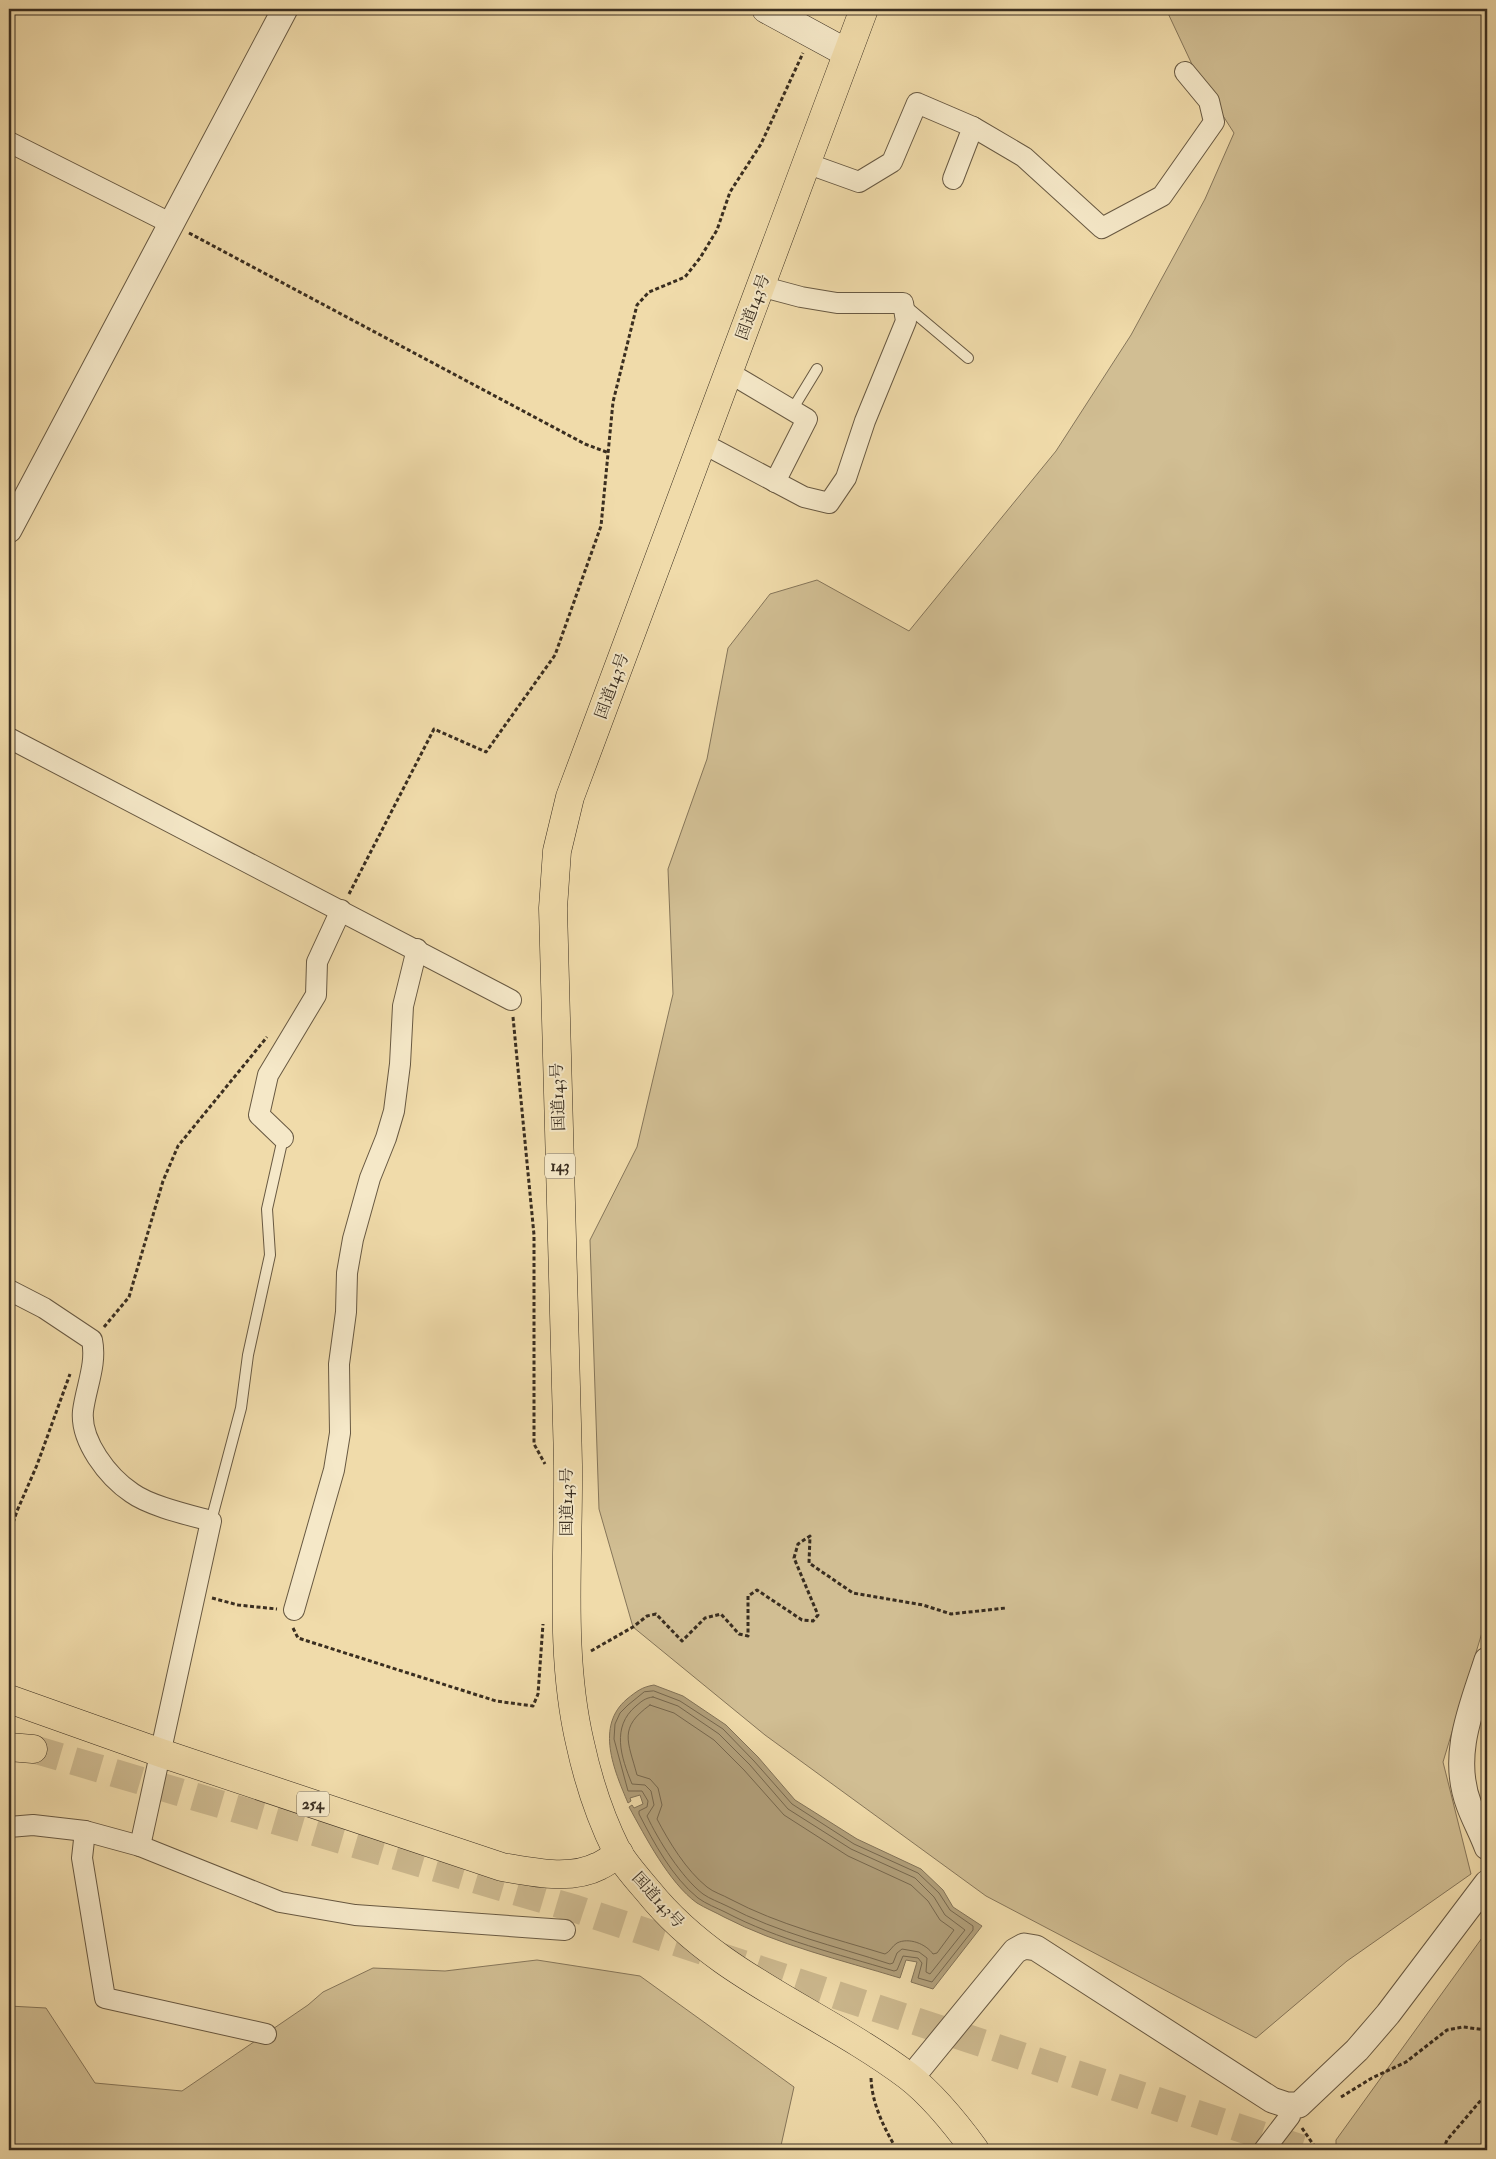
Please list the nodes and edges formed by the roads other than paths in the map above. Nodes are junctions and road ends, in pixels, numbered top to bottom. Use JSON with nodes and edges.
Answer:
{"nodes":[{"id":1,"x":285,"y":9,"type":"edge"},
{"id":2,"x":766,"y":9,"type":"edge"},
{"id":3,"x":864,"y":9,"type":"edge"},
{"id":4,"x":847,"y":53,"type":"junction"},
{"id":5,"x":1185,"y":72,"type":"dead end"},
{"id":6,"x":973,"y":127,"type":"junction"},
{"id":7,"x":9,"y":142,"type":"edge"},
{"id":8,"x":806,"y":163,"type":"junction"},
{"id":9,"x":953,"y":178,"type":"dead end"},
{"id":10,"x":170,"y":223,"type":"junction"},
{"id":11,"x":760,"y":286,"type":"junction"},
{"id":12,"x":903,"y":303,"type":"junction"},
{"id":13,"x":968,"y":358,"type":"dead end"},
{"id":14,"x":817,"y":369,"type":"dead end"},
{"id":15,"x":728,"y":372,"type":"junction"},
{"id":16,"x":792,"y":410,"type":"junction"},
{"id":17,"x":702,"y":444,"type":"junction"},
{"id":18,"x":775,"y":482,"type":"junction"},
{"id":19,"x":15,"y":504,"type":"edge"},
{"id":20,"x":9,"y":530,"type":"edge"},
{"id":21,"x":9,"y":738,"type":"edge"},
{"id":22,"x":341,"y":910,"type":"junction"},
{"id":23,"x":417,"y":949,"type":"junction"},
{"id":24,"x":511,"y":1000,"type":"road end"},
{"id":25,"x":283,"y":1138,"type":"joint"},
{"id":26,"x":9,"y":1290,"type":"edge"},
{"id":27,"x":211,"y":1521,"type":"junction"},
{"id":28,"x":294,"y":1610,"type":"road end"},
{"id":29,"x":1487,"y":1660,"type":"edge"},
{"id":30,"x":9,"y":1699,"type":"edge"},
{"id":31,"x":161,"y":1753,"type":"junction"},
{"id":32,"x":9,"y":1827,"type":"edge"},
{"id":33,"x":85,"y":1831,"type":"junction"},
{"id":34,"x":140,"y":1846,"type":"junction"},
{"id":35,"x":1487,"y":1847,"type":"edge"},
{"id":36,"x":619,"y":1853,"type":"junction"},
{"id":37,"x":1487,"y":1883,"type":"edge"},
{"id":38,"x":565,"y":1930,"type":"dead end"},
{"id":39,"x":266,"y":2034,"type":"dead end"},
{"id":40,"x":911,"y":2078,"type":"junction"},
{"id":41,"x":1287,"y":2106,"type":"junction"},
{"id":42,"x":975,"y":2150,"type":"edge"},
{"id":43,"x":1264,"y":2150,"type":"edge"}],
"edges":[{"from":1,"to":10,"type":"street"},
{"from":2,"to":4,"type":"main road"},
{"from":3,"to":4,"type":"highway","name":"国道143号","number":"143"},
{"from":4,"to":8,"type":"highway","name":"国道143号","number":"143"},
{"from":5,"to":6,"type":"street"},
{"from":6,"to":8,"type":"street"},
{"from":6,"to":9,"type":"street"},
{"from":7,"to":10,"type":"street"},
{"from":8,"to":11,"type":"highway","name":"国道143号","number":"143"},
{"from":10,"to":19,"type":"street"},
{"from":11,"to":12,"type":"street"},
{"from":11,"to":15,"type":"highway","name":"国道143号","number":"143"},
{"from":12,"to":13,"type":"lane"},
{"from":12,"to":18,"type":"street"},
{"from":14,"to":16,"type":"lane"},
{"from":15,"to":16,"type":"street"},
{"from":15,"to":17,"type":"highway","name":"国道143号","number":"143"},
{"from":16,"to":18,"type":"street"},
{"from":17,"to":18,"type":"street"},
{"from":17,"to":36,"type":"highway","name":"国道143号","number":"143"},
{"from":19,"to":20,"type":"street"},
{"from":21,"to":22,"type":"street"},
{"from":22,"to":23,"type":"street"},
{"from":22,"to":25,"type":"street"},
{"from":23,"to":24,"type":"street"},
{"from":23,"to":28,"type":"street"},
{"from":25,"to":27,"type":"lane"},
{"from":26,"to":27,"type":"street"},
{"from":27,"to":31,"type":"street"},
{"from":29,"to":35,"type":"street"},
{"from":30,"to":31,"type":"highway","number":"254"},
{"from":31,"to":34,"type":"street"},
{"from":31,"to":36,"type":"highway","number":"254"},
{"from":32,"to":33,"type":"street"},
{"from":33,"to":34,"type":"street"},
{"from":33,"to":39,"type":"street"},
{"from":34,"to":38,"type":"street"},
{"from":36,"to":40,"type":"highway","name":"国道143号","number":"143"},
{"from":37,"to":41,"type":"street"},
{"from":40,"to":41,"type":"street"},
{"from":40,"to":42,"type":"highway","name":"国道143号","number":"143"},
{"from":41,"to":43,"type":"street"}]}
